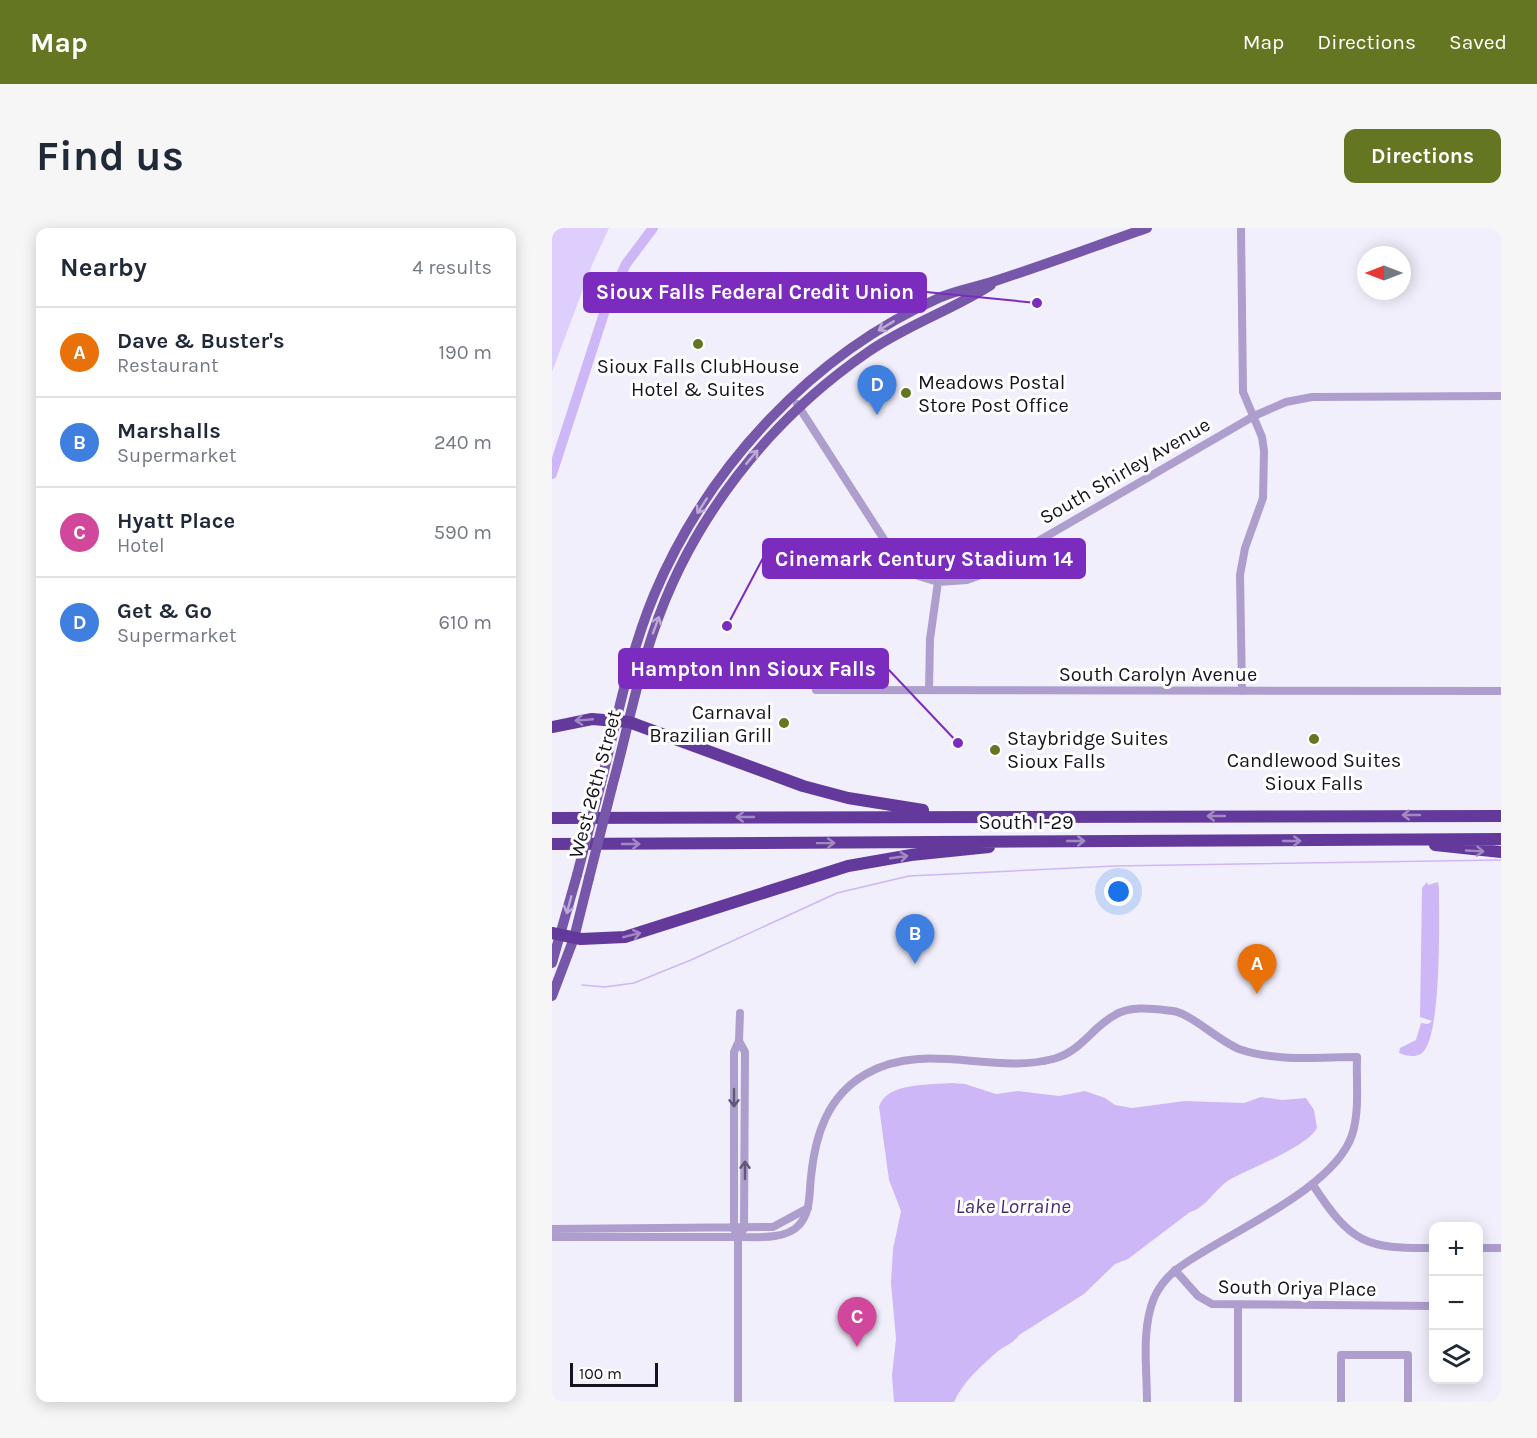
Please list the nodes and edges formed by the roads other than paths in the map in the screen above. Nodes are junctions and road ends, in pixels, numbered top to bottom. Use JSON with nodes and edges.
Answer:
{"nodes":[{"id":1,"x":1147,"y":228,"type":"edge"},
{"id":2,"x":1241,"y":228,"type":"edge"},
{"id":3,"x":998,"y":281,"type":"junction"},
{"id":4,"x":1501,"y":396,"type":"edge"},
{"id":5,"x":793,"y":397,"type":"junction"},
{"id":6,"x":799,"y":407,"type":"junction"},
{"id":7,"x":1254,"y":416,"type":"junction"},
{"id":8,"x":938,"y":582,"type":"junction"},
{"id":9,"x":816,"y":690,"type":"dead end"},
{"id":10,"x":929,"y":690,"type":"junction"},
{"id":11,"x":1242,"y":691,"type":"junction"},
{"id":12,"x":1501,"y":691,"type":"edge"},
{"id":13,"x":623,"y":721,"type":"junction"},
{"id":14,"x":552,"y":727,"type":"edge"},
{"id":15,"x":1501,"y":814,"type":"edge"},
{"id":16,"x":993,"y":816,"type":"junction"},
{"id":17,"x":552,"y":818,"type":"edge"},
{"id":18,"x":1501,"y":839,"type":"edge"},
{"id":19,"x":1407,"y":840,"type":"junction"},
{"id":20,"x":1017,"y":841,"type":"junction"},
{"id":21,"x":552,"y":844,"type":"edge"},
{"id":22,"x":1501,"y":852,"type":"edge"},
{"id":23,"x":562,"y":935,"type":"edge"},
{"id":24,"x":552,"y":963,"type":"edge"},
{"id":25,"x":552,"y":996,"type":"edge"},
{"id":26,"x":740,"y":1013,"type":"dead end"},
{"id":27,"x":739,"y":1041,"type":"junction"},
{"id":28,"x":1313,"y":1185,"type":"junction"},
{"id":29,"x":808,"y":1208,"type":"junction"},
{"id":30,"x":552,"y":1229,"type":"edge"},
{"id":31,"x":734,"y":1229,"type":"junction"},
{"id":32,"x":744,"y":1229,"type":"junction"},
{"id":33,"x":552,"y":1237,"type":"edge"},
{"id":34,"x":738,"y":1238,"type":"junction"},
{"id":35,"x":1429,"y":1248,"type":"edge"},
{"id":36,"x":1483,"y":1248,"type":"edge"},
{"id":37,"x":1501,"y":1248,"type":"edge"},
{"id":38,"x":1175,"y":1270,"type":"junction"},
{"id":39,"x":1238,"y":1305,"type":"junction"},
{"id":40,"x":1429,"y":1306,"type":"edge"},
{"id":41,"x":738,"y":1402,"type":"edge"},
{"id":42,"x":1147,"y":1402,"type":"edge"},
{"id":43,"x":1238,"y":1402,"type":"edge"},
{"id":44,"x":1341,"y":1402,"type":"edge"},
{"id":45,"x":1408,"y":1402,"type":"edge"}],
"edges":[{"from":1,"to":3,"type":"main road"},
{"from":2,"to":7,"type":"street"},
{"from":3,"to":5,"type":"main road","name":"West 26th Street","one_way":true},
{"from":3,"to":6,"type":"main road","name":"West 26th Street"},
{"from":4,"to":7,"type":"street","name":"South Shirley Avenue"},
{"from":5,"to":6,"type":"street","name":"South Shirley Avenue"},
{"from":5,"to":13,"type":"main road","name":"West 26th Street","one_way":true},
{"from":6,"to":8,"type":"street","name":"South Shirley Avenue"},
{"from":13,"to":6,"type":"main road","name":"West 26th Street","one_way":true},
{"from":7,"to":8,"type":"street","name":"South Shirley Avenue"},
{"from":7,"to":11,"type":"street"},
{"from":8,"to":10,"type":"street"},
{"from":9,"to":10,"type":"street","name":"South Carolyn Avenue"},
{"from":10,"to":11,"type":"street","name":"South Carolyn Avenue"},
{"from":11,"to":12,"type":"street","name":"South Carolyn Avenue"},
{"from":13,"to":14,"type":"highway","one_way":true},
{"from":13,"to":16,"type":"highway"},
{"from":13,"to":23,"type":"main road","name":"West 26th Street","one_way":true,"bridge":true},
{"from":13,"to":23,"type":"main road","name":"West 26th Street","bridge":true},
{"from":15,"to":16,"type":"highway","name":"South I-29","one_way":true},
{"from":16,"to":17,"type":"highway","name":"South I-29","one_way":true},
{"from":18,"to":19,"type":"highway","name":"South I-29"},
{"from":20,"to":19,"type":"highway","name":"South I-29","one_way":true},
{"from":19,"to":22,"type":"highway","one_way":true},
{"from":21,"to":20,"type":"highway","name":"South I-29","one_way":true},
{"from":23,"to":20,"type":"highway","one_way":true},
{"from":23,"to":24,"type":"main road","name":"West 26th Street"},
{"from":23,"to":25,"type":"main road","name":"West 26th Street"},
{"from":26,"to":27,"type":"street"},
{"from":27,"to":31,"type":"street","one_way":true},
{"from":32,"to":27,"type":"street","one_way":true},
{"from":28,"to":29,"type":"street"},
{"from":28,"to":35,"type":"street"},
{"from":28,"to":38,"type":"street"},
{"from":29,"to":32,"type":"street"},
{"from":29,"to":34,"type":"street"},
{"from":30,"to":31,"type":"street"},
{"from":31,"to":32,"type":"street"},
{"from":31,"to":34,"type":"street"},
{"from":32,"to":34,"type":"street"},
{"from":33,"to":34,"type":"street"},
{"from":34,"to":41,"type":"street"},
{"from":36,"to":37,"type":"street"},
{"from":38,"to":39,"type":"street","name":"South Oriya Place"},
{"from":38,"to":42,"type":"street"},
{"from":39,"to":40,"type":"street","name":"South Oriya Place"},
{"from":39,"to":43,"type":"street"},
{"from":44,"to":45,"type":"street"}]}
